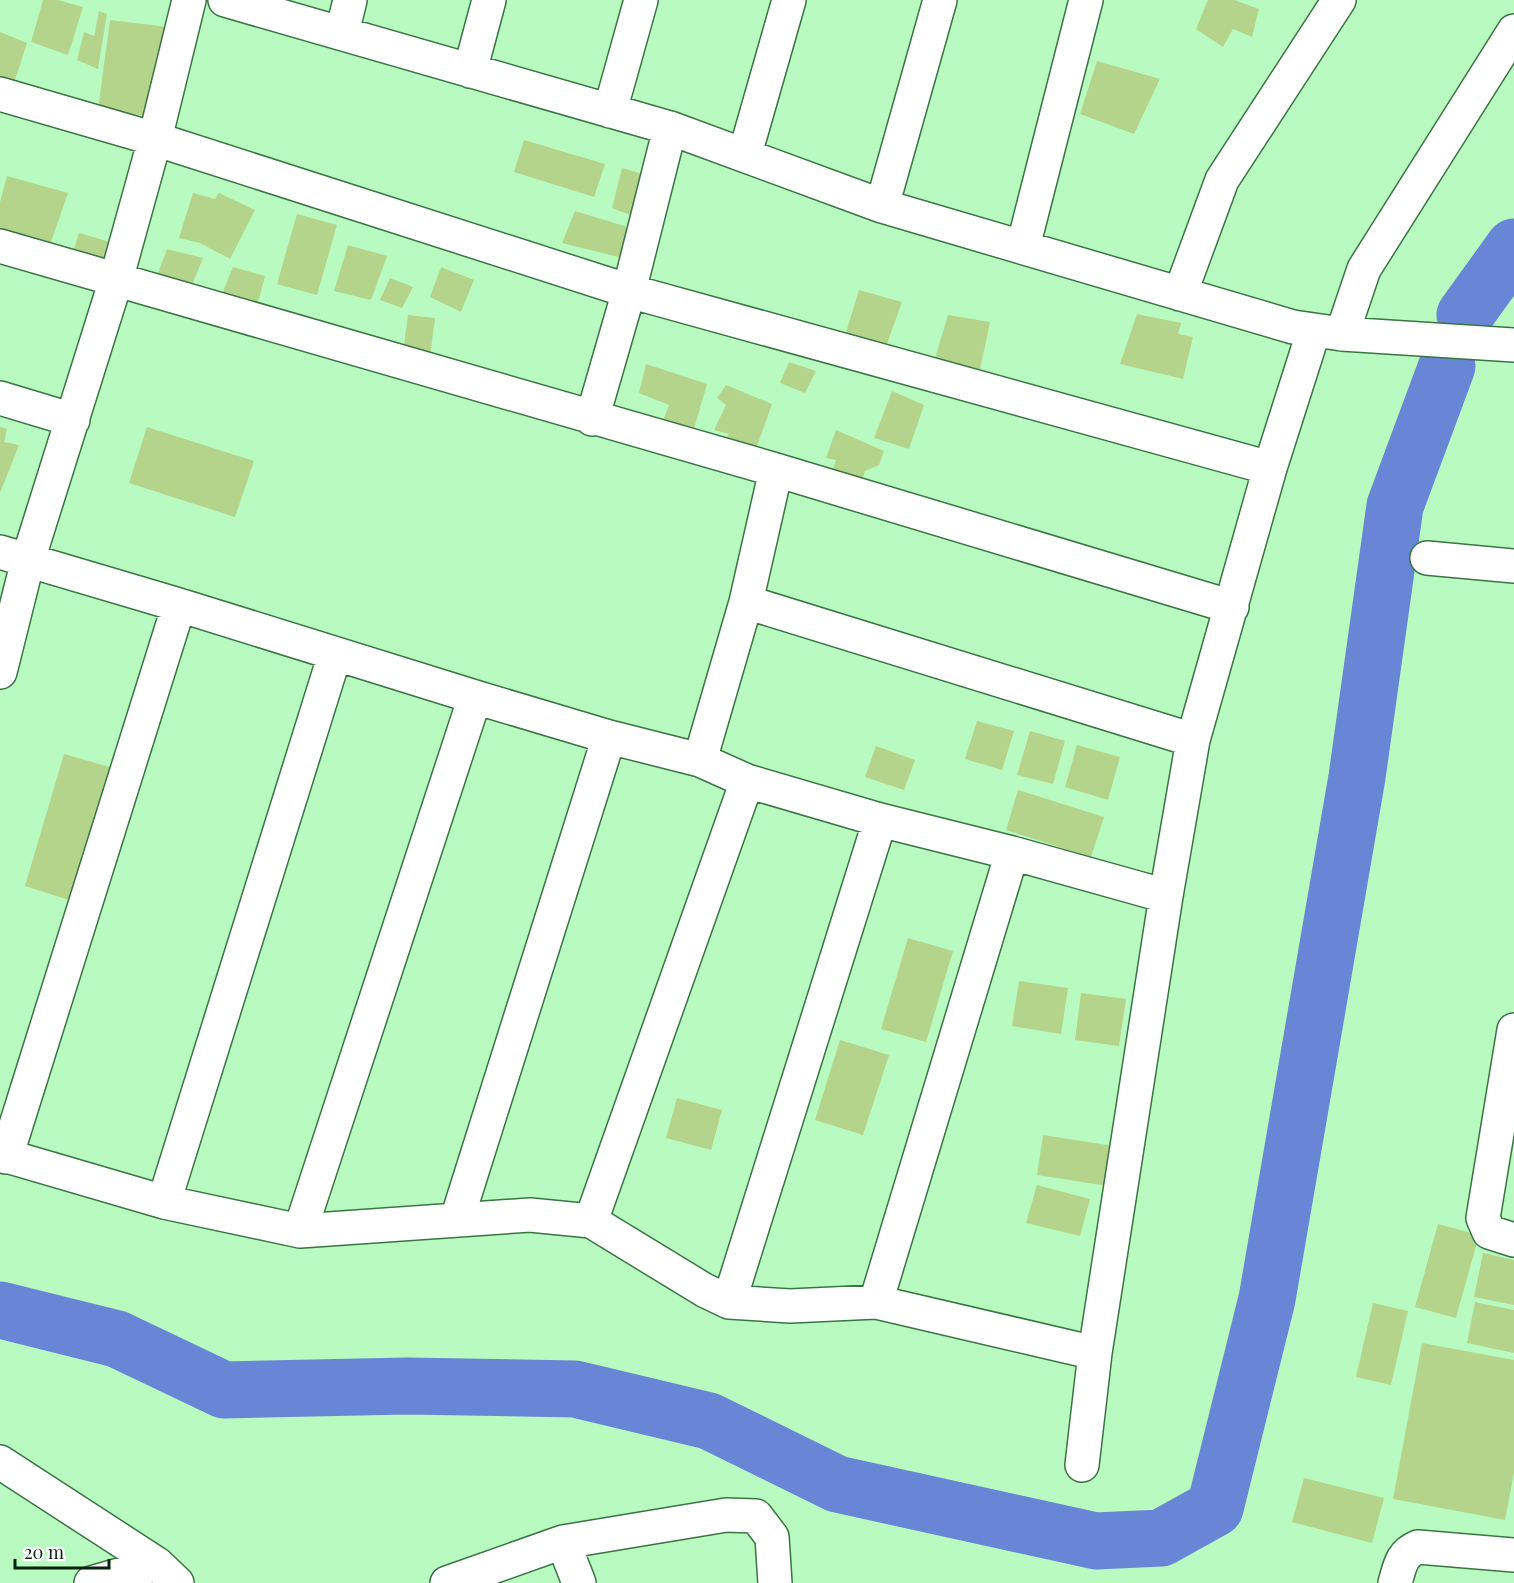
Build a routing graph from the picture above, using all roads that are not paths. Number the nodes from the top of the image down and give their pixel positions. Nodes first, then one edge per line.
1 (189, 0) edge
2 (225, 0) edge
3 (350, 0) edge
4 (489, 0) edge
5 (641, 0) edge
6 (789, 0) edge
7 (940, 0) edge
8 (1086, 0) edge
9 (1339, 0) edge
10 (1514, 31) edge
11 (342, 33) junction
12 (470, 71) junction
13 (0, 94) edge
14 (610, 111) junction
15 (670, 128) junction
16 (155, 140) junction
17 (745, 154) junction
18 (882, 206) junction
19 (0, 246) edge
20 (1023, 247) junction
21 (116, 280) junction
22 (629, 291) junction
23 (1180, 294) junction
24 (1328, 332) junction
25 (1514, 345) edge
26 (0, 398) edge
27 (592, 419) junction
28 (73, 420) junction
29 (1270, 468) junction
30 (776, 470) junction
31 (14, 556) edge
32 (1427, 558) dead end
33 (1514, 566) edge
34 (746, 602) junction
35 (179, 605) junction
36 (1232, 607) junction
37 (335, 654) junction
38 (0, 672) edge
39 (475, 698) junction
40 (609, 737) junction
41 (1193, 740) junction
42 (700, 760) junction
43 (747, 781) junction
44 (880, 820) junction
45 (1012, 853) junction
46 (1166, 896) junction
47 (1514, 1030) edge
48 (3, 1155) edge
49 (164, 1202) junction
50 (457, 1220) junction
51 (591, 1221) junction
52 (300, 1231) junction
53 (1514, 1240) edge
54 (729, 1302) junction
55 (876, 1302) junction
56 (1095, 1353) junction
57 (0, 1462) edge
58 (1082, 1465) dead end
59 (563, 1542) junction
60 (1514, 1555) edge
61 (167, 1573) edge
62 (91, 1583) edge
63 (447, 1583) edge
64 (579, 1583) edge
65 (775, 1583) edge
66 (1395, 1583) edge

1 - 16 street
2 - 11 street
3 - 11 street
4 - 12 street
5 - 14 street
6 - 17 street
7 - 18 street
8 - 20 street
9 - 23 street
10 - 24 street
11 - 12 street
12 - 14 street
13 - 16 street
14 - 15 street
15 - 17 street
15 - 22 street
16 - 21 street
16 - 22 street
17 - 18 street
18 - 20 street
19 - 21 street
20 - 23 street
21 - 27 street
21 - 28 street
22 - 27 street
22 - 29 street
23 - 24 street
24 - 25 street
24 - 29 street
26 - 28 street
27 - 30 street
28 - 31 street
29 - 36 street
30 - 34 street
30 - 36 street
31 - 35 street
31 - 38 street
32 - 33 street
34 - 41 street
34 - 42 street
35 - 37 street
35 - 48 street
36 - 41 street
37 - 39 street
37 - 49 street
39 - 40 street
39 - 52 street
40 - 42 street
40 - 50 street
41 - 46 street
42 - 43 street
43 - 44 street
43 - 51 street
44 - 45 street
44 - 54 street
45 - 46 street
45 - 55 street
46 - 56 street
47 - 53 street
48 - 49 street
49 - 52 street
50 - 51 street
50 - 52 street
51 - 54 street
54 - 55 street
55 - 56 street
56 - 58 street
57 - 61 street
59 - 63 street
59 - 64 street
59 - 65 street
60 - 66 street
61 - 62 street

